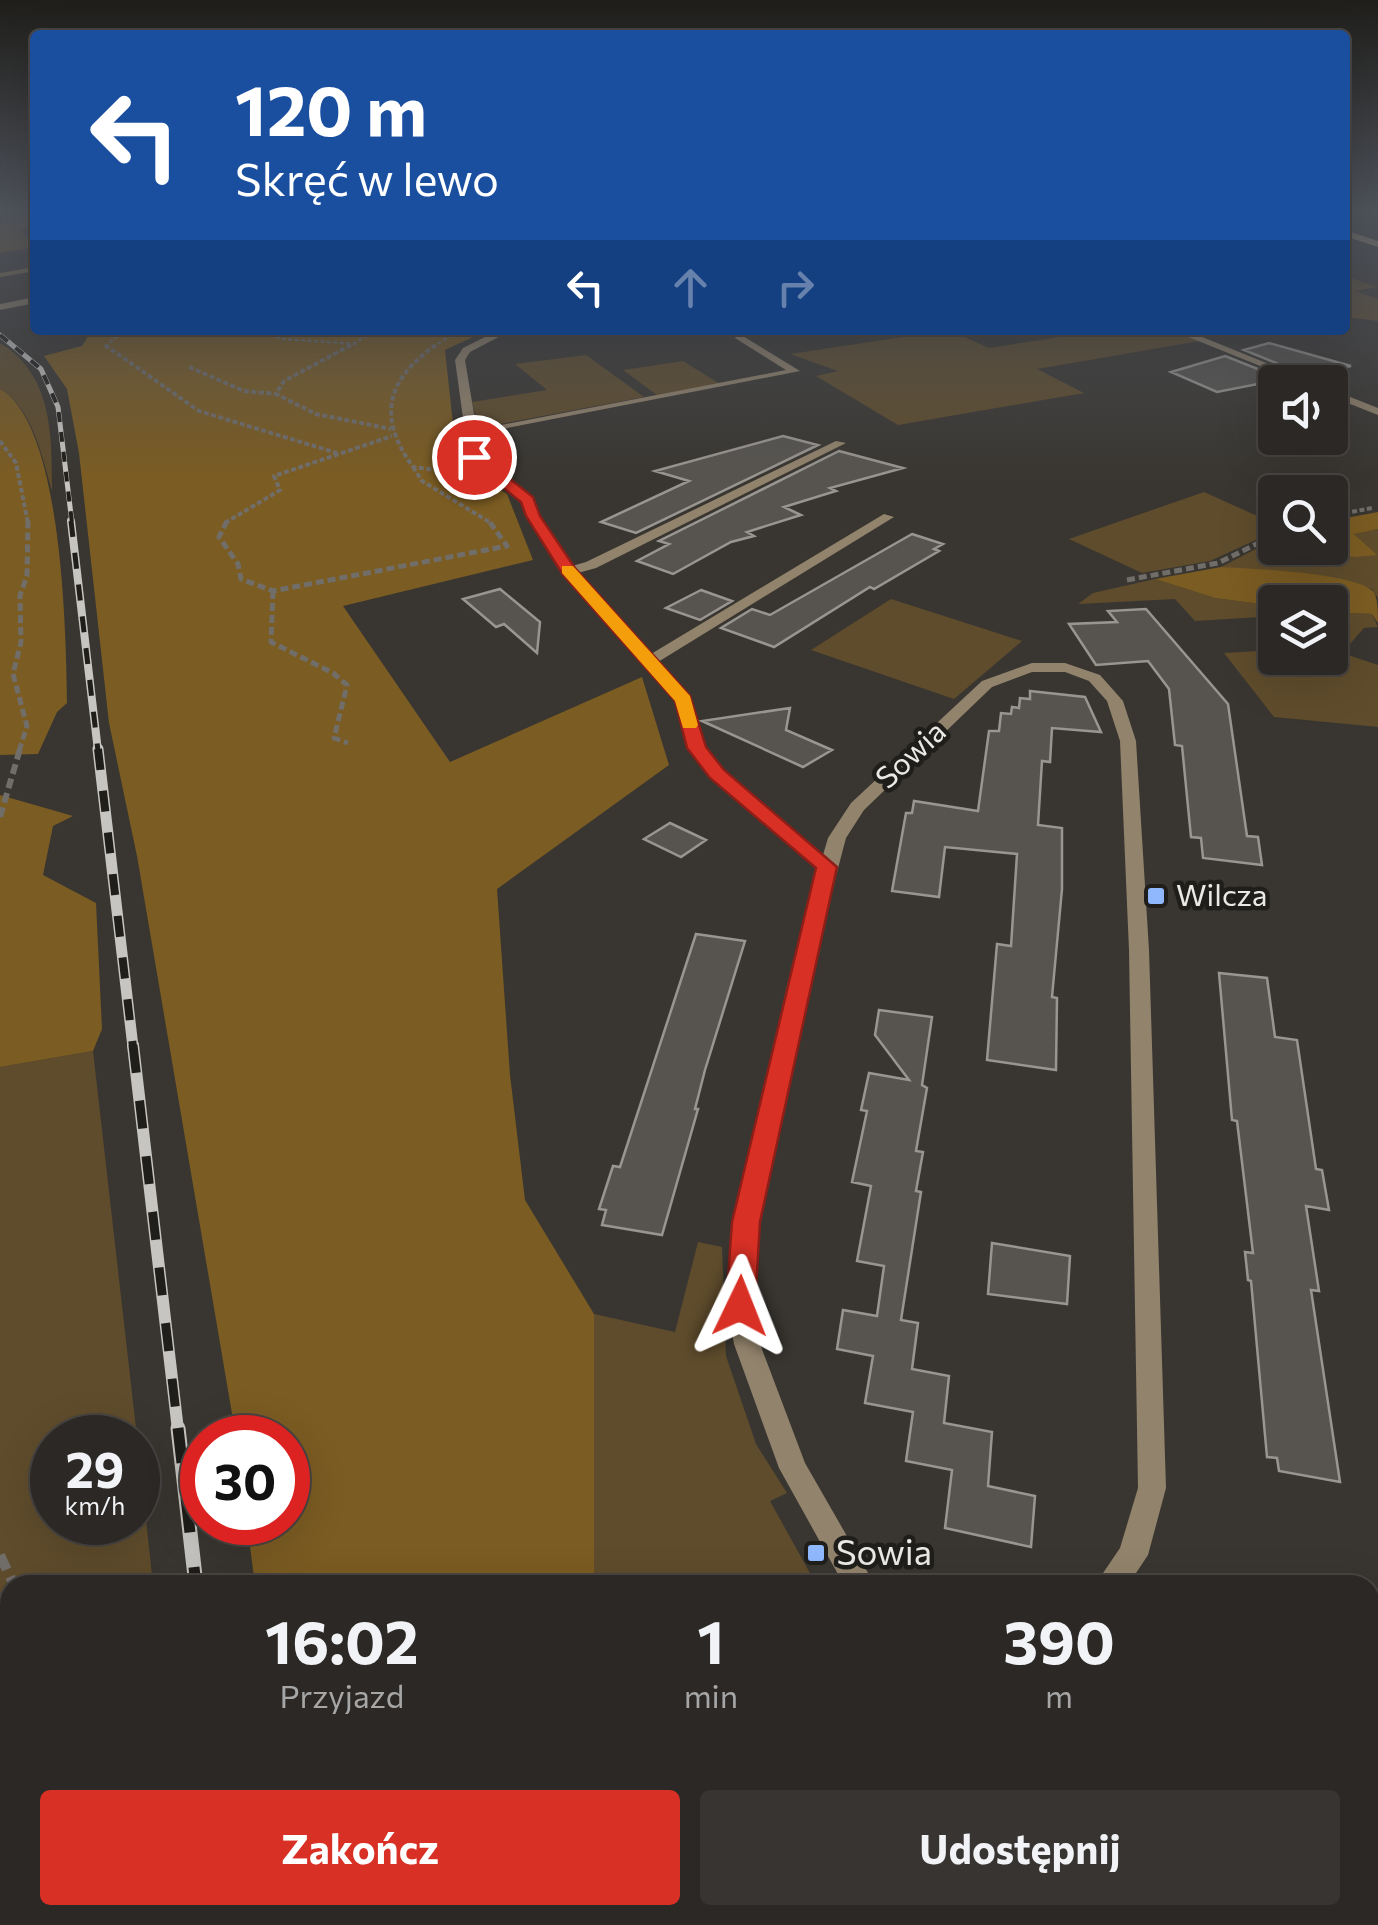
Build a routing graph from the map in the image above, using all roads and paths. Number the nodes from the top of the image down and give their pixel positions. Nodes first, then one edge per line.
1 (30, 301) edge
2 (0, 307) edge
3 (112, 335) edge
4 (275, 335) edge
5 (371, 335) edge
6 (454, 335) edge
7 (497, 335) edge
8 (1189, 335) edge
9 (738, 336) dead end
10 (358, 344) junction
11 (1265, 365) edge
12 (190, 367) dead end
13 (276, 394) junction
14 (1348, 400) edge
15 (1378, 412) edge
16 (392, 432) junction
17 (471, 432) junction
18 (0, 441) edge
19 (840, 443) dead end
20 (338, 453) junction
21 (413, 467) junction
22 (501, 478) junction
23 (1372, 508) dead end
24 (1348, 513) edge
25 (888, 518) dead end
26 (1258, 543) edge
27 (569, 571) junction
28 (1127, 580) dead end
29 (273, 591) junction
30 (650, 660) junction
31 (348, 744) dead end
32 (0, 817) edge
33 (827, 867) junction
34 (854, 1575) edge
35 (1118, 1575) edge

1 - 2 street
3 - 20 path
4 - 10 path
5 - 10 path
6 - 16 path
7 - 17 street
8 - 11 street
9 - 17 street
10 - 13 path
12 - 13 path
13 - 16 path
14 - 15 street
16 - 20 path
16 - 21 path
17 - 22 street
18 - 32 path
19 - 27 street
20 - 29 path
21 - 22 path
21 - 29 path
22 - 27 street
23 - 24 path
25 - 30 street
26 - 28 path
27 - 30 street
29 - 31 path
30 - 33 street
33 - 34 street, Sowia
33 - 35 street, Sowia

